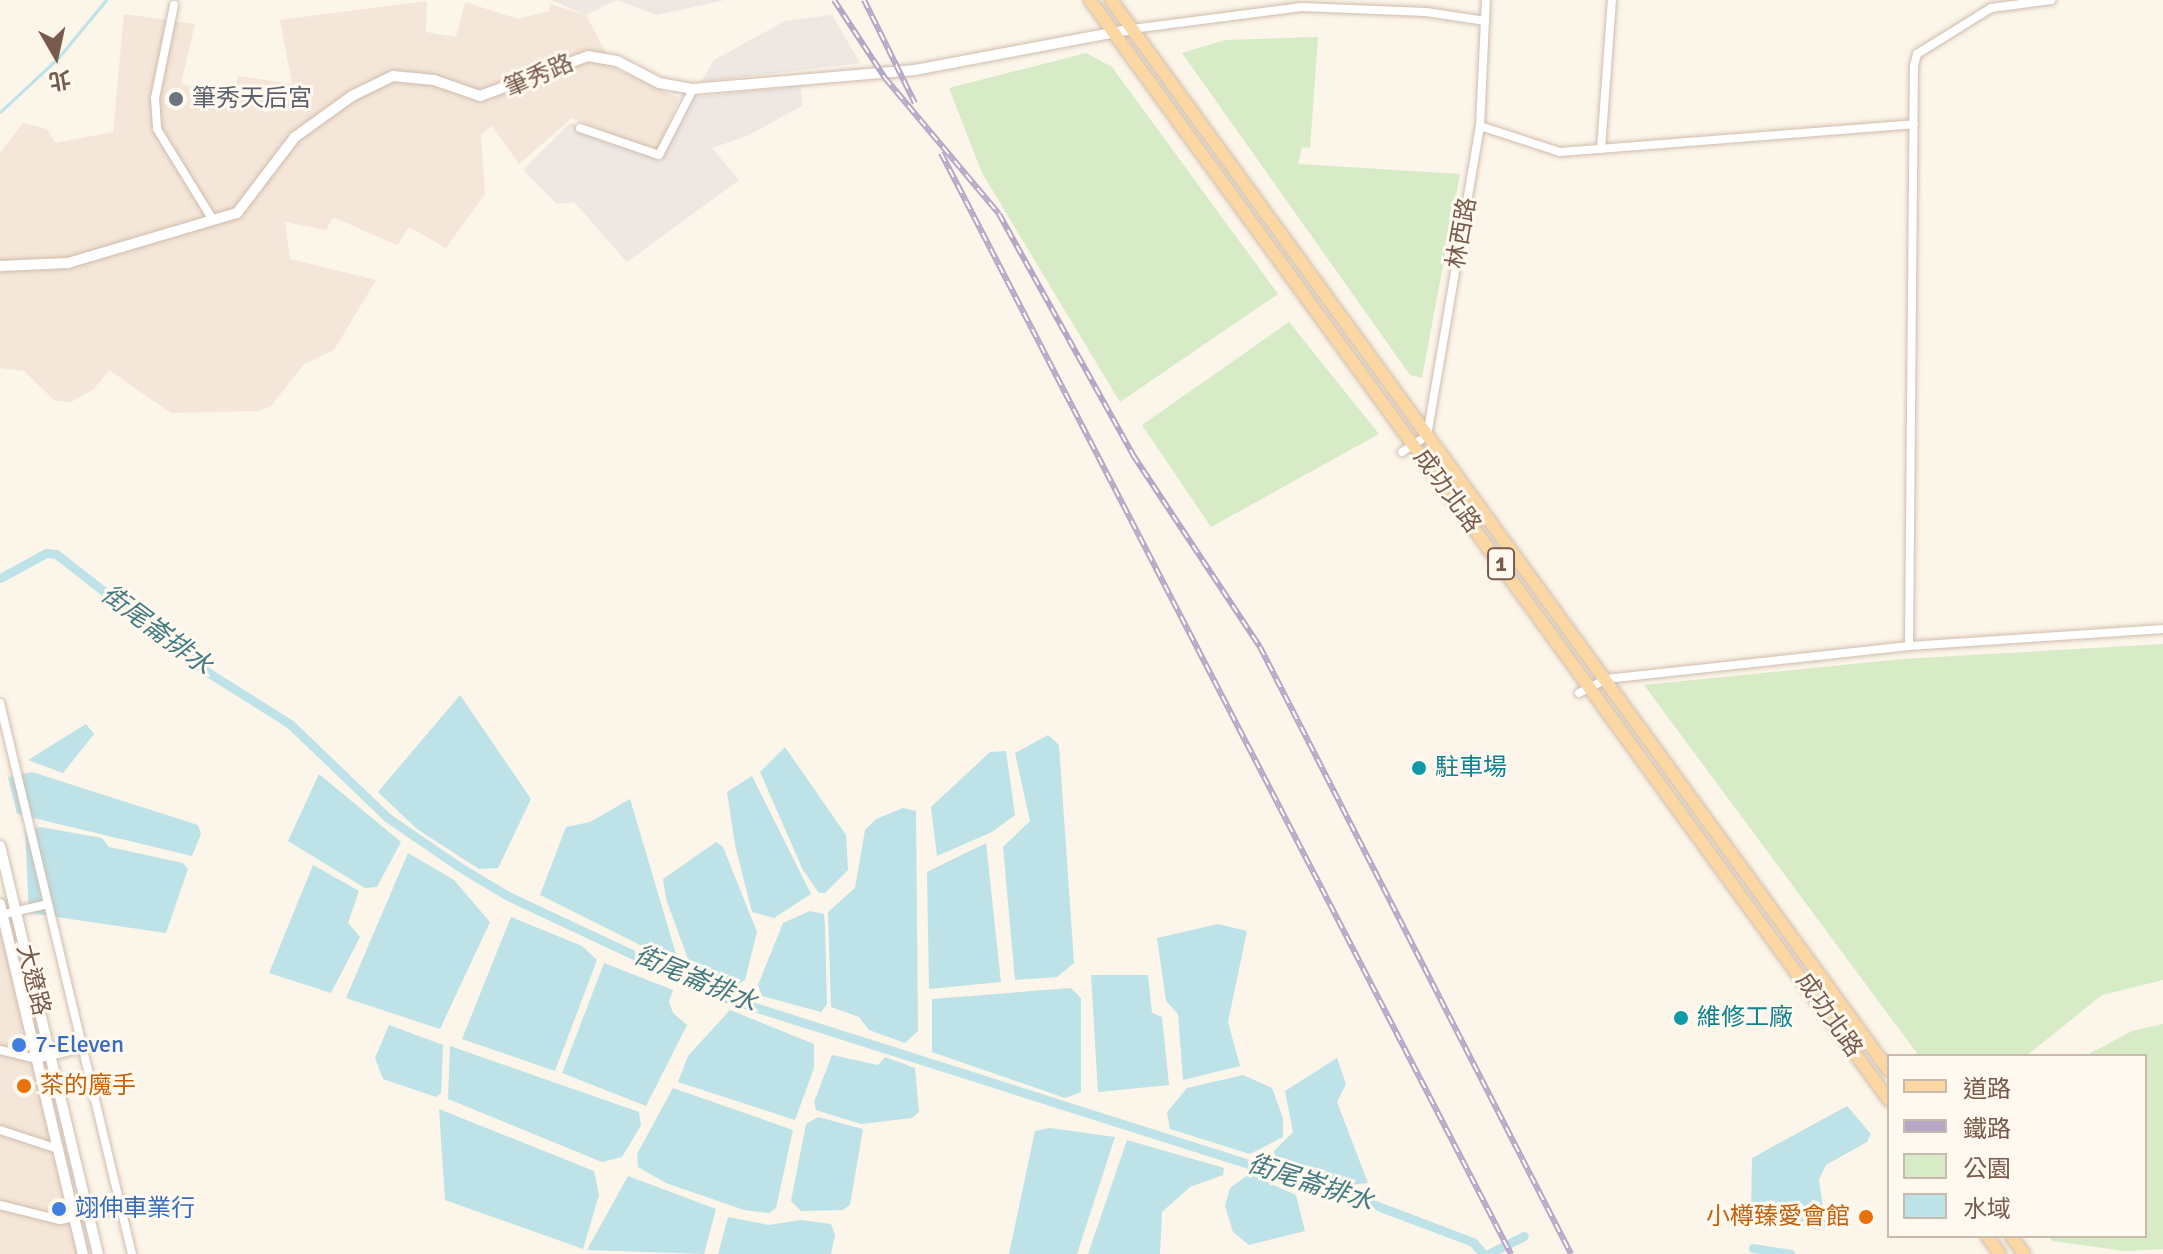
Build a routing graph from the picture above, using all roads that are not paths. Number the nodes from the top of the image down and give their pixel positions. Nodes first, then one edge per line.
1 (1090, 0) edge
2 (1111, 0) edge
3 (1425, 0) edge
4 (1486, 0) edge
5 (1612, 0) edge
6 (2051, 0) edge
7 (174, 5) dead end
8 (1426, 12) junction
9 (1485, 21) junction
10 (1112, 29) junction
11 (1132, 29) junction
12 (693, 89) junction
13 (1914, 124) junction
14 (1480, 126) junction
15 (580, 128) dead end
16 (1601, 149) junction
17 (213, 220) junction
18 (0, 266) edge
19 (1427, 436) junction
20 (1408, 449) junction
21 (2163, 629) edge
22 (1909, 646) junction
23 (1606, 679) junction
24 (1585, 690) junction
25 (0, 703) edge
26 (0, 846) edge
27 (48, 904) junction
28 (1, 911) edge
29 (17, 911) junction
30 (83, 1048) junction
31 (0, 1050) edge
32 (52, 1055) junction
33 (36, 1059) junction
34 (1887, 1068) edge
35 (1887, 1097) edge
36 (0, 1130) edge
37 (58, 1149) junction
38 (0, 1205) edge
39 (121, 1207) junction
40 (89, 1216) junction
41 (75, 1219) junction
42 (83, 1254) edge
43 (98, 1254) edge
44 (132, 1254) edge

1 - 10 main road, 成功北路 / 1
2 - 11 main road, 成功北路 / 1
3 - 8 street
4 - 9 street, 林西路
5 - 16 street
6 - 13 street
7 - 17 street
8 - 9 street
8 - 11 street
9 - 14 street, 林西路
10 - 11 street, 筆秀路
10 - 12 street, 筆秀路
10 - 20 main road, 成功北路 / 1
11 - 19 main road, 成功北路 / 1
12 - 15 street
12 - 17 street, 筆秀路
13 - 16 street
13 - 22 street
14 - 16 street
14 - 19 street, 林西路
17 - 18 street, 筆秀路
19 - 20 street
19 - 23 main road, 成功北路 / 1
20 - 24 main road, 成功北路 / 1
21 - 22 street
22 - 23 street
23 - 24 street
23 - 34 main road, 成功北路 / 1
24 - 35 main road, 成功北路 / 1
25 - 27 street
26 - 29 street, 大遼路
27 - 29 street
27 - 30 street
28 - 29 street
28 - 33 street, 大遼路
29 - 32 street, 大遼路
30 - 32 street
30 - 39 street
31 - 33 street
32 - 33 street
32 - 40 street, 大遼路
33 - 37 street, 大遼路
36 - 37 street
37 - 41 street, 大遼路
38 - 41 street
39 - 40 street
39 - 44 street
40 - 41 street
40 - 43 street, 大遼路
41 - 42 street, 大遼路

